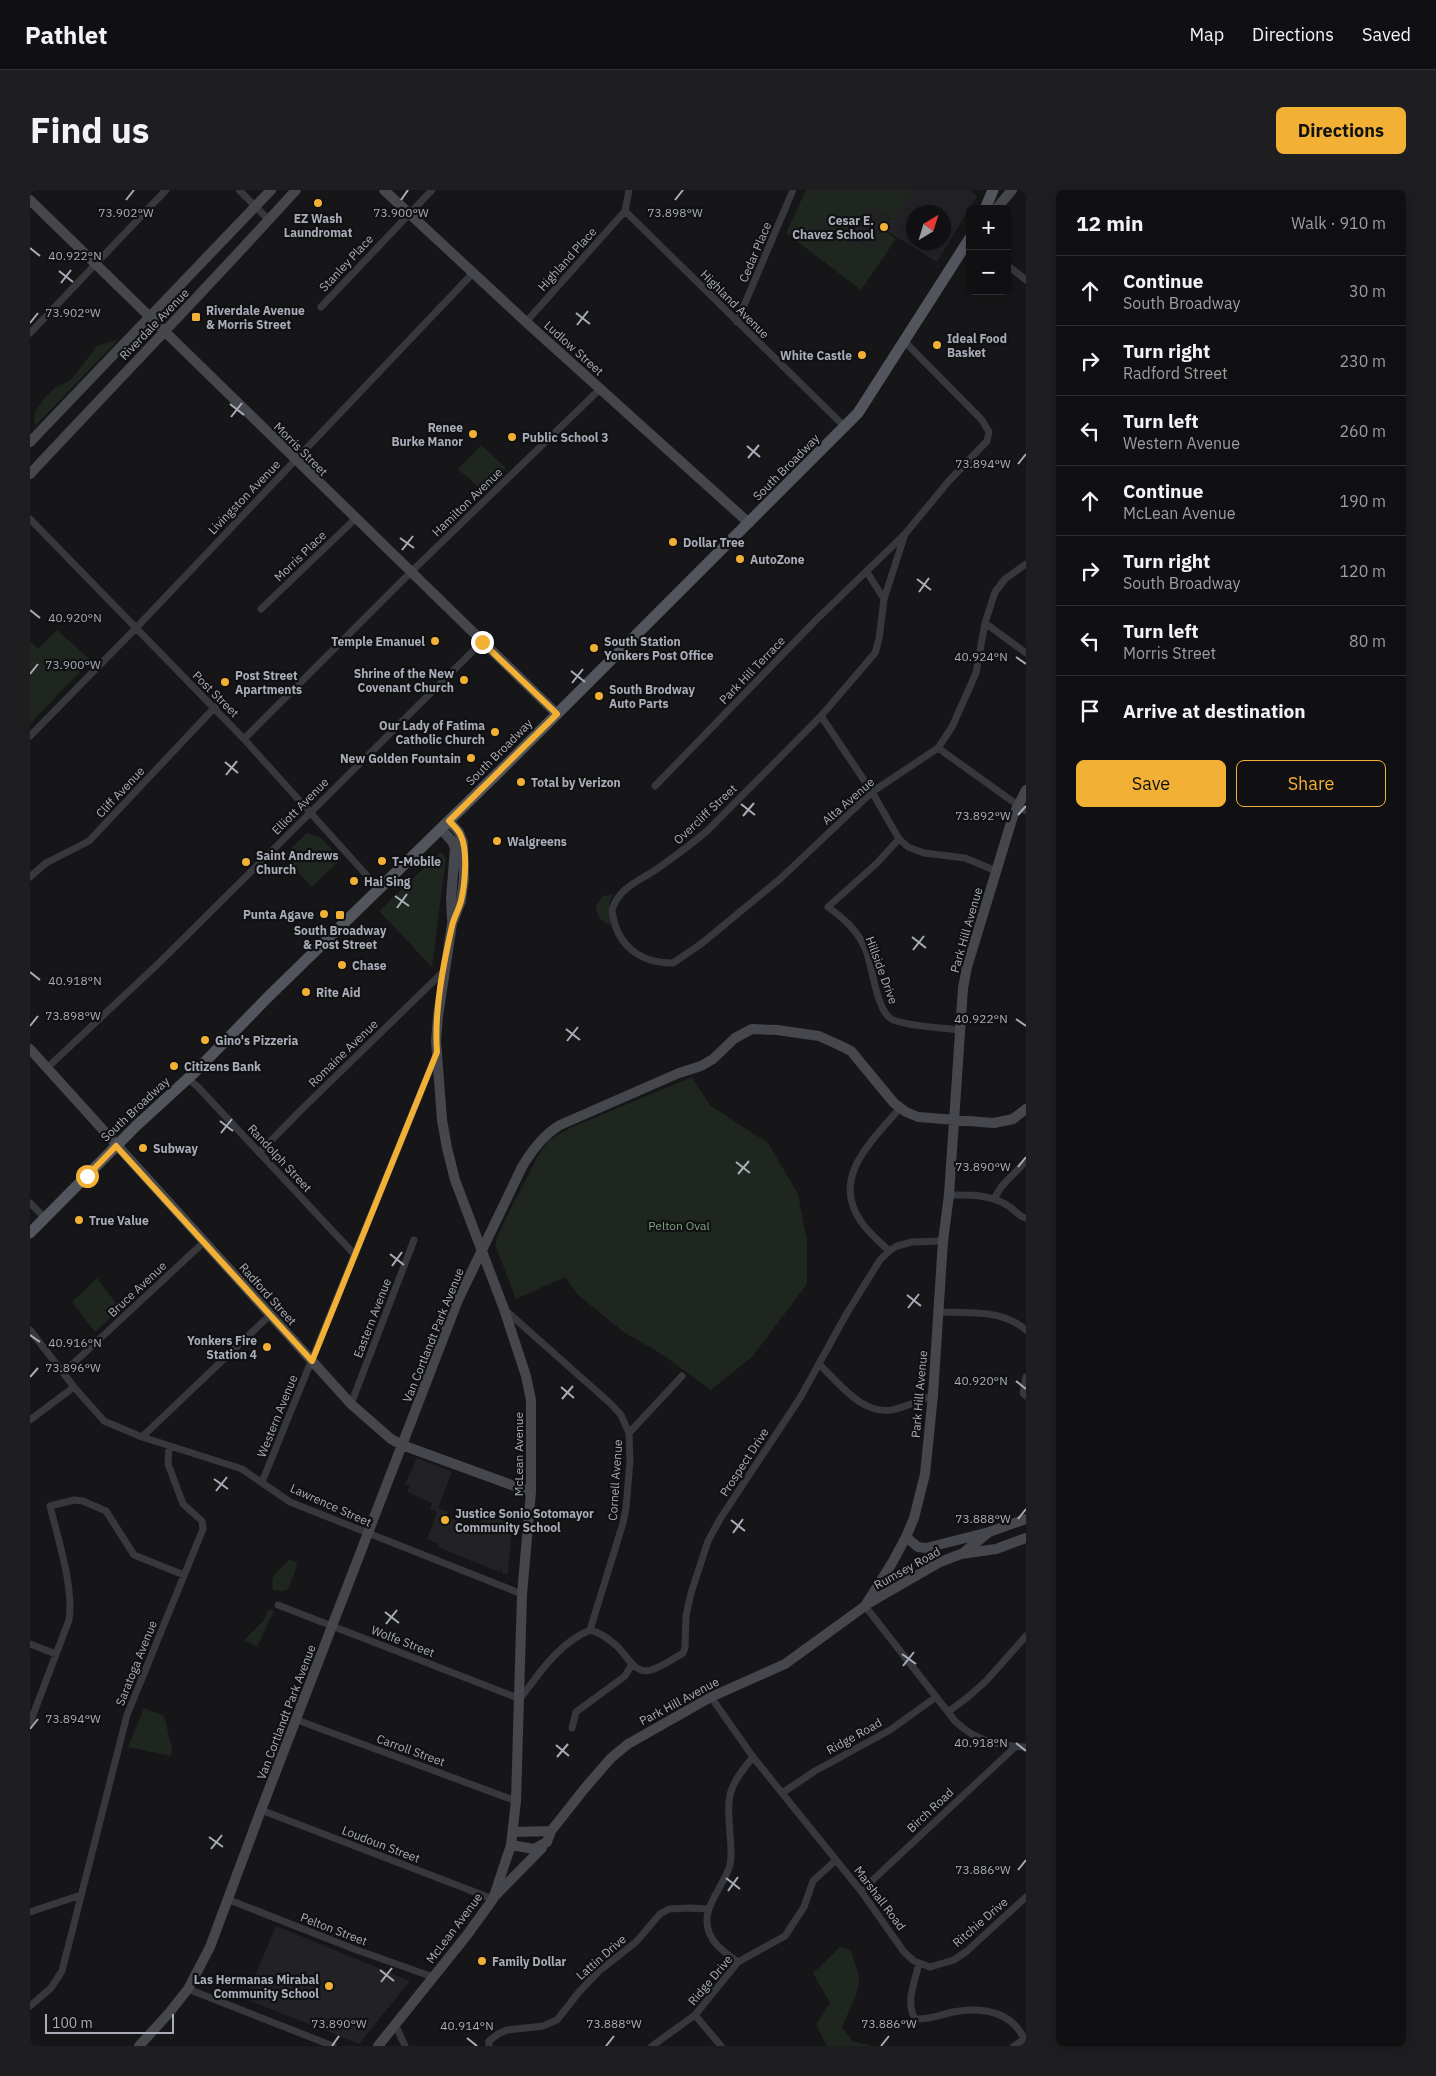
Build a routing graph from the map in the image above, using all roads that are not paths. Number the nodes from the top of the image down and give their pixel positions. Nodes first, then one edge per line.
1 (166, 190) edge
2 (239, 190) edge
3 (271, 190) edge
4 (296, 190) edge
5 (384, 190) edge
6 (432, 190) edge
7 (628, 190) edge
8 (793, 190) edge
9 (994, 190) edge
10 (1012, 190) edge
11 (30, 200) edge
12 (987, 205) edge
13 (999, 205) edge
14 (256, 207) junction
15 (625, 211) junction
16 (409, 213) junction
17 (269, 220) junction
18 (966, 244) edge
19 (96, 264) junction
20 (1011, 268) edge
21 (473, 272) junction
22 (1026, 280) edge
23 (321, 307) dead end
24 (150, 317) junction
25 (526, 322) junction
26 (737, 322) junction
27 (164, 330) junction
28 (30, 333) edge
29 (904, 341) junction
30 (601, 388) junction
31 (845, 427) junction
32 (30, 442) edge
33 (295, 460) junction
34 (30, 474) edge
35 (30, 519) edge
36 (355, 519) junction
37 (749, 523) junction
38 (905, 534) junction
39 (1026, 564) edge
40 (411, 572) junction
41 (867, 572) junction
42 (884, 599) junction
43 (261, 609) dead end
44 (985, 623) junction
45 (136, 628) junction
46 (482, 642) junction
47 (1026, 653) edge
48 (214, 708) junction
49 (557, 714) junction
50 (821, 716) junction
51 (30, 735) edge
52 (244, 739) junction
53 (938, 748) junction
54 (655, 786) dead end
55 (1026, 790) edge
56 (872, 792) junction
57 (1017, 804) junction
58 (1026, 811) edge
59 (309, 813) junction
60 (445, 825) junction
61 (898, 839) junction
62 (996, 871) junction
63 (30, 877) edge
64 (379, 889) junction
65 (615, 926) joint
66 (444, 971) junction
67 (961, 1030) junction
68 (30, 1049) edge
69 (437, 1052) junction
70 (47, 1068) junction
71 (188, 1079) junction
72 (900, 1108) junction
73 (1026, 1109) edge
74 (954, 1120) junction
75 (116, 1146) junction
76 (259, 1153) junction
77 (1026, 1161) edge
78 (949, 1195) junction
79 (994, 1199) junction
80 (30, 1203) edge
81 (45, 1218) junction
82 (1026, 1218) edge
83 (30, 1233) edge
84 (414, 1240) dead end
85 (943, 1241) junction
86 (204, 1242) junction
87 (481, 1250) junction
88 (889, 1251) junction
89 (355, 1255) junction
90 (504, 1309) junction
91 (938, 1312) junction
92 (270, 1315) junction
93 (30, 1330) edge
94 (1026, 1330) edge
95 (312, 1361) junction
96 (819, 1364) junction
97 (63, 1373) junction
98 (682, 1376) dead end
99 (1026, 1376) edge
100 (74, 1387) junction
101 (933, 1395) junction
102 (1026, 1396) edge
103 (351, 1404) junction
104 (30, 1420) edge
105 (629, 1433) junction
106 (142, 1437) junction
107 (402, 1445) junction
108 (169, 1446) junction
109 (262, 1482) junction
110 (532, 1492) junction
111 (1026, 1518) edge
112 (989, 1532) junction
113 (369, 1534) junction
114 (906, 1537) junction
115 (1026, 1538) edge
116 (962, 1554) junction
117 (184, 1575) junction
118 (522, 1594) junction
119 (278, 1605) dead end
120 (865, 1606) junction
121 (332, 1626) junction
122 (590, 1630) junction
123 (1026, 1636) edge
124 (30, 1644) edge
125 (56, 1654) junction
126 (632, 1664) junction
127 (711, 1697) junction
128 (936, 1697) junction
129 (520, 1699) junction
130 (948, 1712) junction
131 (297, 1720) junction
132 (30, 1723) edge
133 (572, 1728) dead end
134 (1015, 1747) junction
135 (1026, 1748) edge
136 (753, 1757) junction
137 (782, 1793) junction
138 (516, 1801) junction
139 (261, 1810) junction
140 (551, 1831) junction
141 (514, 1832) junction
142 (548, 1842) junction
143 (511, 1845) junction
144 (836, 1860) junction
145 (861, 1891) junction
146 (81, 1895) junction
147 (1026, 1897) edge
148 (227, 1899) junction
149 (493, 1899) junction
150 (709, 1909) junction
151 (30, 1912) edge
152 (738, 1962) junction
153 (920, 1963) junction
154 (433, 1977) junction
155 (188, 1989) junction
156 (30, 2006) edge
157 (695, 2015) junction
158 (395, 2024) junction
159 (1026, 2040) edge
160 (387, 2042) edge
161 (139, 2046) edge
162 (333, 2046) edge
163 (378, 2046) edge
164 (405, 2046) edge
165 (489, 2046) edge
166 (652, 2046) edge
167 (721, 2046) edge
168 (1014, 2046) edge

1 - 19 street
2 - 14 street
3 - 14 street, Riverdale Avenue
4 - 17 street, Riverdale Avenue
5 - 16 street, Ludlow Street
6 - 16 street, Stanley Place
7 - 15 street
8 - 26 street, Cedar Place
9 - 12 main road
10 - 13 street
11 - 19 street, Morris Street
14 - 17 street
14 - 24 street, Riverdale Avenue
15 - 25 street, Highland Place
15 - 26 street, Highland Avenue
16 - 21 street, Ludlow Street
16 - 23 street, Stanley Place
17 - 27 street, Riverdale Avenue
18 - 29 main road, South Broadway
19 - 24 street, Morris Street
19 - 28 street
20 - 22 street
21 - 25 street, Ludlow Street
21 - 33 street, Livingston Avenue
24 - 27 street, Morris Street
24 - 32 street, Riverdale Avenue
25 - 30 street, Ludlow Street
26 - 31 street, Highland Avenue
27 - 33 street, Morris Street
27 - 34 street, Riverdale Avenue
29 - 31 main road, South Broadway
29 - 38 street, Park Hill Terrace
30 - 37 street, Ludlow Street
30 - 40 street, Hamilton Avenue
31 - 37 main road, South Broadway
33 - 36 street, Morris Street
33 - 45 street, Livingston Avenue
35 - 45 street, Post Street
36 - 40 street, Morris Street
36 - 43 street, Morris Place
37 - 49 main road, South Broadway
38 - 41 street, Park Hill Terrace
38 - 42 street, Overcliff Street
39 - 44 street, Alta Avenue
40 - 46 street, Morris Street
40 - 52 street, Hamilton Avenue
41 - 42 street
41 - 54 street, Park Hill Terrace
42 - 50 street, Overcliff Street
44 - 47 street
44 - 53 street, Alta Avenue
45 - 48 street, Post Street
45 - 51 street, Livingston Avenue
46 - 49 street, Morris Street
46 - 59 street, Elliott Avenue
48 - 52 street, Post Street
48 - 63 street, Cliff Avenue
49 - 60 main road, South Broadway
50 - 56 street
50 - 65 street, Overcliff Street
52 - 59 street, Post Street
53 - 56 street, Alta Avenue
53 - 57 street
55 - 57 street, Park Hill Avenue
56 - 61 street
56 - 65 street, Alta Avenue
57 - 58 street
57 - 62 street, Park Hill Avenue
59 - 64 street, Post Street
59 - 70 street, Elliott Avenue
60 - 64 main road, South Broadway
60 - 66 street, McLean Avenue
61 - 62 street
61 - 67 street, Hillside Drive
62 - 67 street, Park Hill Avenue
64 - 71 main road, South Broadway
66 - 69 street, McLean Avenue
66 - 76 street, Romaine Avenue
67 - 74 street, Park Hill Avenue
68 - 70 street, Radford Street
69 - 87 street, McLean Avenue
69 - 89 street, Western Avenue
70 - 75 street, Radford Street
71 - 75 main road, South Broadway
71 - 76 street, Randolph Street
72 - 74 street, Van Cortlandt Park Avenue
72 - 87 street, Van Cortlandt Park Avenue
72 - 88 street
73 - 74 street, Van Cortlandt Park Avenue
74 - 78 street, Park Hill Avenue
75 - 81 main road, South Broadway
75 - 86 street, Radford Street
76 - 89 street, Randolph Street
77 - 79 street
78 - 79 street
78 - 85 street, Park Hill Avenue
79 - 82 street
80 - 81 street
81 - 83 main road, South Broadway
84 - 103 street, Eastern Avenue
85 - 88 street
85 - 91 street, Park Hill Avenue
86 - 92 street, Radford Street
86 - 97 street, Bruce Avenue
87 - 90 street, McLean Avenue
87 - 107 street, Van Cortlandt Park Avenue
88 - 96 street, Prospect Drive
89 - 95 street, Western Avenue
90 - 105 street, Cornell Avenue
90 - 110 street, McLean Avenue
91 - 94 street
91 - 101 street, Park Hill Avenue
92 - 95 street, Radford Street
92 - 106 street
93 - 97 street, Lawrence Street
95 - 103 street, Radford Street
95 - 109 street, Western Avenue
96 - 101 street
96 - 126 street, Prospect Drive
97 - 100 street, Lawrence Street
98 - 105 street
99 - 102 street
100 - 104 street
100 - 106 street, Lawrence Street
101 - 114 street, Park Hill Avenue
103 - 107 street, Radford Street
105 - 122 street, Cornell Avenue
106 - 108 street, Lawrence Street
107 - 110 street, Radford Street
107 - 113 street, Van Cortlandt Park Avenue
108 - 109 street, Lawrence Street
108 - 117 street, Saratoga Avenue
109 - 113 street, Lawrence Street
110 - 118 street, McLean Avenue
111 - 112 street, Rumsey Road
112 - 114 street
112 - 116 street, Rumsey Road
113 - 118 street, Lawrence Street
113 - 121 street, Van Cortlandt Park Avenue
114 - 120 street, Park Hill Avenue
115 - 116 street, Rumsey Road
116 - 120 street, Rumsey Road
117 - 125 street
117 - 146 street, Saratoga Avenue
118 - 129 street, McLean Avenue
119 - 121 street, Wolfe Street
120 - 127 street, Park Hill Avenue
120 - 128 street
121 - 129 street, Wolfe Street
121 - 131 street, Van Cortlandt Park Avenue
122 - 126 street
122 - 129 street
123 - 130 street
124 - 125 street
125 - 132 street
126 - 133 street
127 - 136 street, Marshall Road
127 - 140 street, Park Hill Avenue
128 - 130 street
128 - 137 street, Ridge Road
129 - 138 street, McLean Avenue
130 - 134 street
131 - 138 street, Carroll Street
131 - 139 street, Van Cortlandt Park Avenue
134 - 135 street
134 - 145 street, Birch Road
136 - 137 street, Marshall Road
136 - 150 street
137 - 144 street, Marshall Road
138 - 141 street, McLean Avenue
139 - 148 street, Van Cortlandt Park Avenue
139 - 149 street, Loudoun Street
140 - 141 street
140 - 142 street, Park Hill Avenue
141 - 143 street, McLean Avenue
142 - 143 street
142 - 149 street
143 - 149 street, McLean Avenue
144 - 145 street, Marshall Road
144 - 152 street, Ridge Drive
145 - 153 street, Marshall Road
146 - 151 street
146 - 156 street, Saratoga Avenue
147 - 153 street, Ritchie Drive
148 - 154 street, Pelton Street
148 - 155 street, Van Cortlandt Park Avenue
149 - 154 street, McLean Avenue
150 - 152 street
150 - 165 street, Lattin Drive
152 - 157 street, Ridge Drive
153 - 159 street
154 - 158 street, McLean Avenue
155 - 161 street, Van Cortlandt Park Avenue
155 - 162 street
157 - 166 street, Ridge Drive
157 - 167 street
158 - 160 street, McLean Avenue
158 - 164 street
159 - 168 street
160 - 163 street, McLean Avenue

